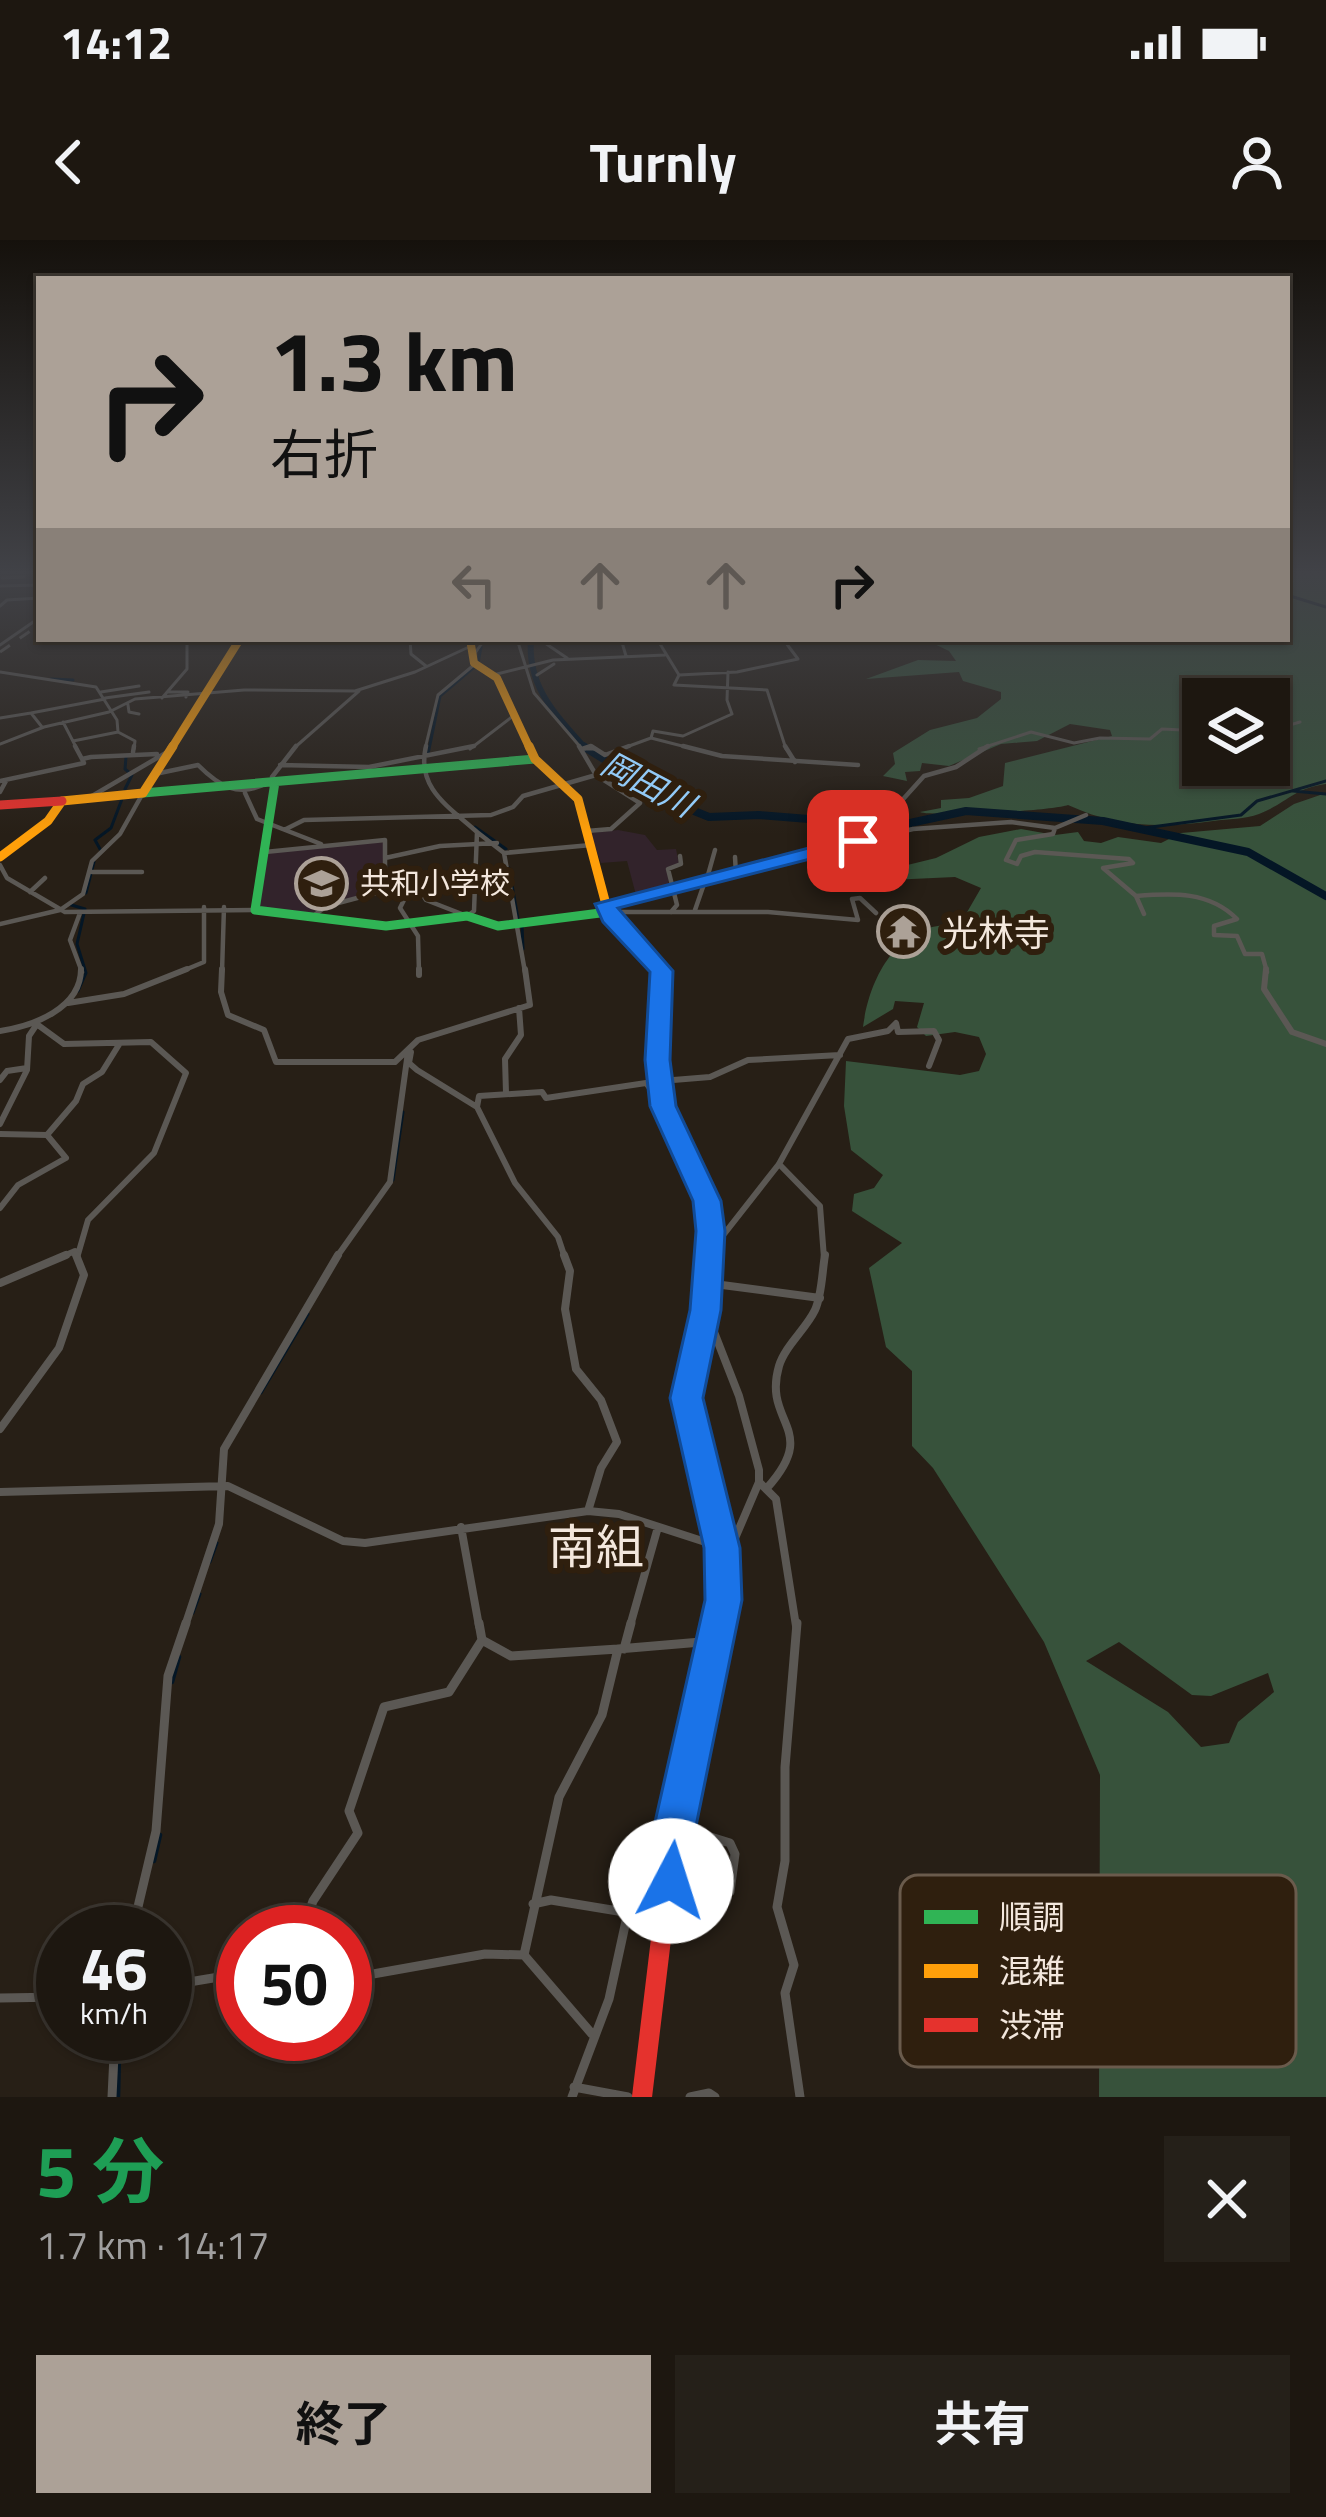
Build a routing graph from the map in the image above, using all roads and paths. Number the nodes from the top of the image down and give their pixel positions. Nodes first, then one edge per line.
1 (187, 661) edge
2 (227, 661) edge
3 (419, 661) edge
4 (436, 661) edge
5 (475, 661) edge
6 (528, 661) edge
7 (560, 661) junction
8 (564, 661) edge
9 (669, 661) edge
10 (790, 661) edge
11 (475, 664) junction
12 (530, 665) junction
13 (426, 666) junction
14 (0, 672) edge
15 (728, 673) junction
16 (493, 675) junction
17 (537, 675) dead end
18 (679, 675) junction
19 (139, 686) dead end
20 (362, 689) junction
21 (728, 689) junction
22 (100, 692) junction
23 (148, 692) dead end
24 (167, 692) junction
25 (204, 696) junction
26 (162, 698) junction
27 (185, 698) junction
28 (105, 699) junction
29 (128, 703) junction
30 (110, 712) junction
31 (31, 713) junction
32 (139, 714) dead end
33 (513, 716) junction
34 (0, 718) edge
35 (63, 722) junction
36 (1300, 722) dead end
37 (1290, 725) edge
38 (44, 727) junction
39 (1182, 729) edge
40 (118, 732) junction
41 (651, 738) junction
42 (73, 741) junction
43 (0, 744) edge
44 (585, 748) junction
45 (133, 752) junction
46 (163, 753) junction
47 (82, 758) junction
48 (425, 759) junction
49 (535, 759) junction
50 (795, 762) junction
51 (280, 765) junction
52 (858, 766) dead end
53 (155, 774) junction
54 (596, 776) junction
55 (3, 781) edge
56 (271, 783) junction
57 (560, 783) junction
58 (226, 787) junction
59 (0, 792) edge
60 (143, 793) junction
61 (244, 793) junction
62 (89, 798) junction
63 (62, 801) junction
64 (0, 805) edge
65 (1086, 814) dead end
66 (458, 816) junction
67 (270, 821) junction
68 (1055, 828) junction
69 (286, 829) junction
70 (477, 832) junction
71 (902, 833) junction
72 (589, 838) junction
73 (497, 843) junction
74 (477, 844) junction
75 (324, 845) junction
76 (715, 850) dead end
77 (265, 852) junction
78 (504, 853) junction
79 (680, 856) dead end
80 (735, 857) dead end
81 (385, 858) junction
82 (0, 861) edge
83 (712, 865) junction
84 (385, 869) junction
85 (90, 872) junction
86 (142, 872) dead end
87 (736, 874) junction
88 (45, 878) dead end
89 (718, 879) junction
90 (705, 882) junction
91 (417, 886) junction
92 (399, 890) junction
93 (675, 890) junction
94 (30, 892) junction
95 (376, 893) junction
96 (1136, 896) junction
97 (224, 907) junction
98 (204, 908) junction
99 (607, 908) junction
100 (60, 910) junction
101 (255, 910) junction
102 (671, 912) junction
103 (692, 912) junction
104 (80, 913) junction
105 (876, 913) dead end
106 (1144, 914) dead end
107 (467, 916) junction
108 (312, 917) junction
109 (410, 923) junction
110 (0, 924) edge
111 (518, 925) junction
112 (419, 975) dead end
113 (68, 1003) junction
114 (519, 1010) junction
115 (37, 1026) junction
116 (0, 1031) edge
117 (120, 1043) junction
118 (1326, 1044) edge
119 (408, 1052) junction
120 (840, 1055) junction
121 (929, 1066) dead end
122 (27, 1069) junction
123 (0, 1080) edge
124 (659, 1081) junction
125 (506, 1093) junction
126 (663, 1106) junction
127 (477, 1107) junction
128 (0, 1124) edge
129 (0, 1134) edge
130 (47, 1135) junction
131 (779, 1164) junction
132 (0, 1205) edge
133 (75, 1251) junction
134 (710, 1252) junction
135 (0, 1283) edge
136 (707, 1283) junction
137 (820, 1298) junction
138 (706, 1310) junction
139 (0, 1429) edge
140 (763, 1485) junction
141 (224, 1486) junction
142 (0, 1492) edge
143 (588, 1511) junction
144 (461, 1527) junction
145 (658, 1527) junction
146 (722, 1548) junction
147 (482, 1640) junction
148 (717, 1641) junction
149 (621, 1649) junction
150 (674, 1828) junction
151 (730, 1892) dead end
152 (533, 1904) junction
153 (138, 1905) edge
154 (312, 1905) edge
155 (626, 1912) junction
156 (524, 1955) junction
157 (372, 1974) edge
158 (36, 1997) edge
159 (0, 1998) edge
160 (592, 2034) junction
161 (114, 2061) edge
162 (573, 2092) edge
163 (112, 2097) edge
164 (628, 2097) edge
165 (642, 2097) edge
166 (690, 2097) edge
167 (715, 2097) edge
168 (800, 2097) edge

1 - 24 street
2 - 25 street
3 - 13 street
4 - 13 street
5 - 11 street
6 - 12 street
7 - 8 street
7 - 12 street
7 - 17 street
9 - 18 street
10 - 15 street
11 - 16 street
11 - 48 street
12 - 16 street
12 - 44 street
13 - 20 street
14 - 22 street
15 - 18 street
15 - 21 street
16 - 33 street
18 - 21 street
19 - 22 street
20 - 25 street
20 - 51 street
21 - 41 street
21 - 50 street
22 - 28 street
23 - 28 street
24 - 26 street
24 - 27 street
25 - 27 street
25 - 46 street
26 - 27 street
26 - 29 street
28 - 30 street
28 - 31 street
29 - 30 street
29 - 32 street
30 - 35 street
30 - 40 street
31 - 34 street
31 - 38 street
33 - 48 street
33 - 49 street
35 - 38 street
35 - 42 street
36 - 37 street
38 - 43 street
39 - 71 street
40 - 42 street
40 - 45 street
41 - 44 street
41 - 50 street
42 - 47 street
44 - 54 street
45 - 46 street
45 - 47 street
46 - 53 street
46 - 62 street
47 - 55 street
48 - 49 street
48 - 51 street
48 - 56 street
48 - 66 street
49 - 57 street
50 - 52 street
51 - 56 street
53 - 58 street
53 - 60 street
54 - 57 street
54 - 72 street
55 - 59 street
56 - 58 street
56 - 61 street
56 - 67 street
57 - 66 street
57 - 72 street
58 - 60 street
58 - 61 street
60 - 62 street
60 - 85 street
61 - 67 street
62 - 63 street
63 - 64 street
63 - 82 street
65 - 68 street
66 - 69 street
66 - 70 street
67 - 69 street
67 - 77 street
68 - 71 street
68 - 96 street
69 - 75 street
70 - 73 street
70 - 74 street
71 - 87 street
72 - 78 street
72 - 99 street
73 - 74 street
73 - 78 street
74 - 81 street
74 - 107 street
75 - 77 street
75 - 81 street
76 - 83 street
77 - 101 street
78 - 111 street
79 - 93 street
80 - 87 street
81 - 84 street
82 - 94 street
83 - 89 street
83 - 90 street
84 - 91 street
84 - 95 street
85 - 86 street
85 - 100 street
87 - 89 street
88 - 94 street
89 - 90 street
90 - 93 street
90 - 103 street
91 - 92 street
91 - 107 street
92 - 95 street
92 - 109 street
93 - 99 street
93 - 102 street
94 - 100 street
95 - 108 street
96 - 106 street
96 - 118 street
97 - 98 street
97 - 101 street
97 - 119 street
98 - 104 street
98 - 113 street
99 - 102 street
99 - 111 street
99 - 124 street
100 - 104 street
100 - 110 street
101 - 108 street
102 - 103 street
103 - 105 street
104 - 113 street
107 - 109 street
107 - 111 street
108 - 109 street
109 - 112 street
111 - 114 street
113 - 115 street
114 - 119 street
114 - 125 street
115 - 116 street
115 - 117 street
115 - 122 street
117 - 130 street
117 - 133 street
119 - 127 street
119 - 141 street
120 - 121 street
120 - 124 street
120 - 131 street
122 - 123 street
122 - 128 street
124 - 126 street
125 - 126 street
125 - 127 street
126 - 134 street
127 - 143 street
129 - 130 street
130 - 132 street
131 - 134 street
131 - 137 street
133 - 135 street
133 - 139 street
134 - 136 street
136 - 137 street
136 - 138 street
137 - 140 street
138 - 140 street
138 - 146 street
140 - 146 street
140 - 168 street
141 - 142 street
141 - 144 street
141 - 153 street
143 - 144 street
143 - 145 street
144 - 147 street
145 - 146 street
145 - 149 street
146 - 148 street
147 - 149 street
147 - 154 street
148 - 149 street
148 - 150 street
149 - 152 street
150 - 151 street
150 - 155 street
150 - 165 street
152 - 155 street
152 - 156 street
155 - 160 street
156 - 157 street
156 - 160 street
158 - 159 street
160 - 162 street
161 - 163 street
162 - 164 street
166 - 167 street

